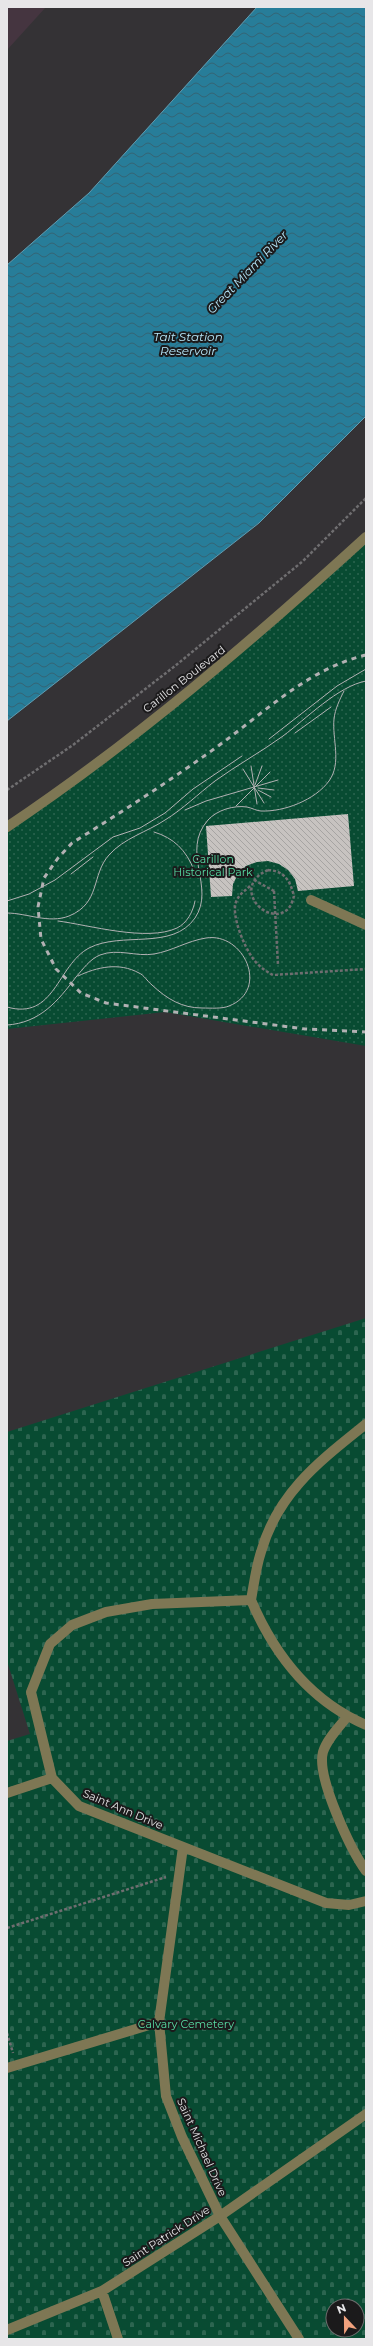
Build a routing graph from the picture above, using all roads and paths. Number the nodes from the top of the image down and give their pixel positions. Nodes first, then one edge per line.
1 (366, 498) edge
2 (366, 537) edge
3 (7, 790) edge
4 (7, 827) edge
5 (254, 880) junction
6 (250, 886) junction
7 (311, 900) dead end
8 (366, 925) edge
9 (278, 965) dead end
10 (366, 969) edge
11 (366, 1424) edge
12 (251, 1600) junction
13 (347, 1717) junction
14 (366, 1725) edge
15 (52, 1778) junction
16 (7, 1793) edge
17 (183, 1847) junction
18 (366, 1871) edge
19 (179, 1872) junction
20 (366, 1901) edge
21 (7, 1928) edge
22 (159, 2022) junction
23 (7, 2033) edge
24 (12, 2066) edge
25 (366, 2114) edge
26 (220, 2216) junction
27 (102, 2291) junction
28 (7, 2330) edge
29 (118, 2339) edge
30 (299, 2339) edge

1 - 3 path
2 - 4 street, Carillon Boulevard
5 - 6 path
5 - 6 path
5 - 9 path, bridge
6 - 10 path
7 - 8 street
11 - 12 street
12 - 13 street
12 - 15 street, Saint Ann Drive
13 - 14 street
13 - 18 street
15 - 16 street
15 - 17 street, Saint Ann Drive
17 - 19 street, Saint Michael Drive
17 - 20 street, Saint Ann Drive
19 - 21 path
19 - 22 street, Saint Michael Drive
22 - 24 street
22 - 26 street, Saint Michael Drive
23 - 24 path
25 - 26 street, Saint Patrick Drive
26 - 27 street, Saint Patrick Drive
26 - 30 street, Saint Michael Drive
27 - 28 street, Saint Patrick Drive
27 - 29 street

